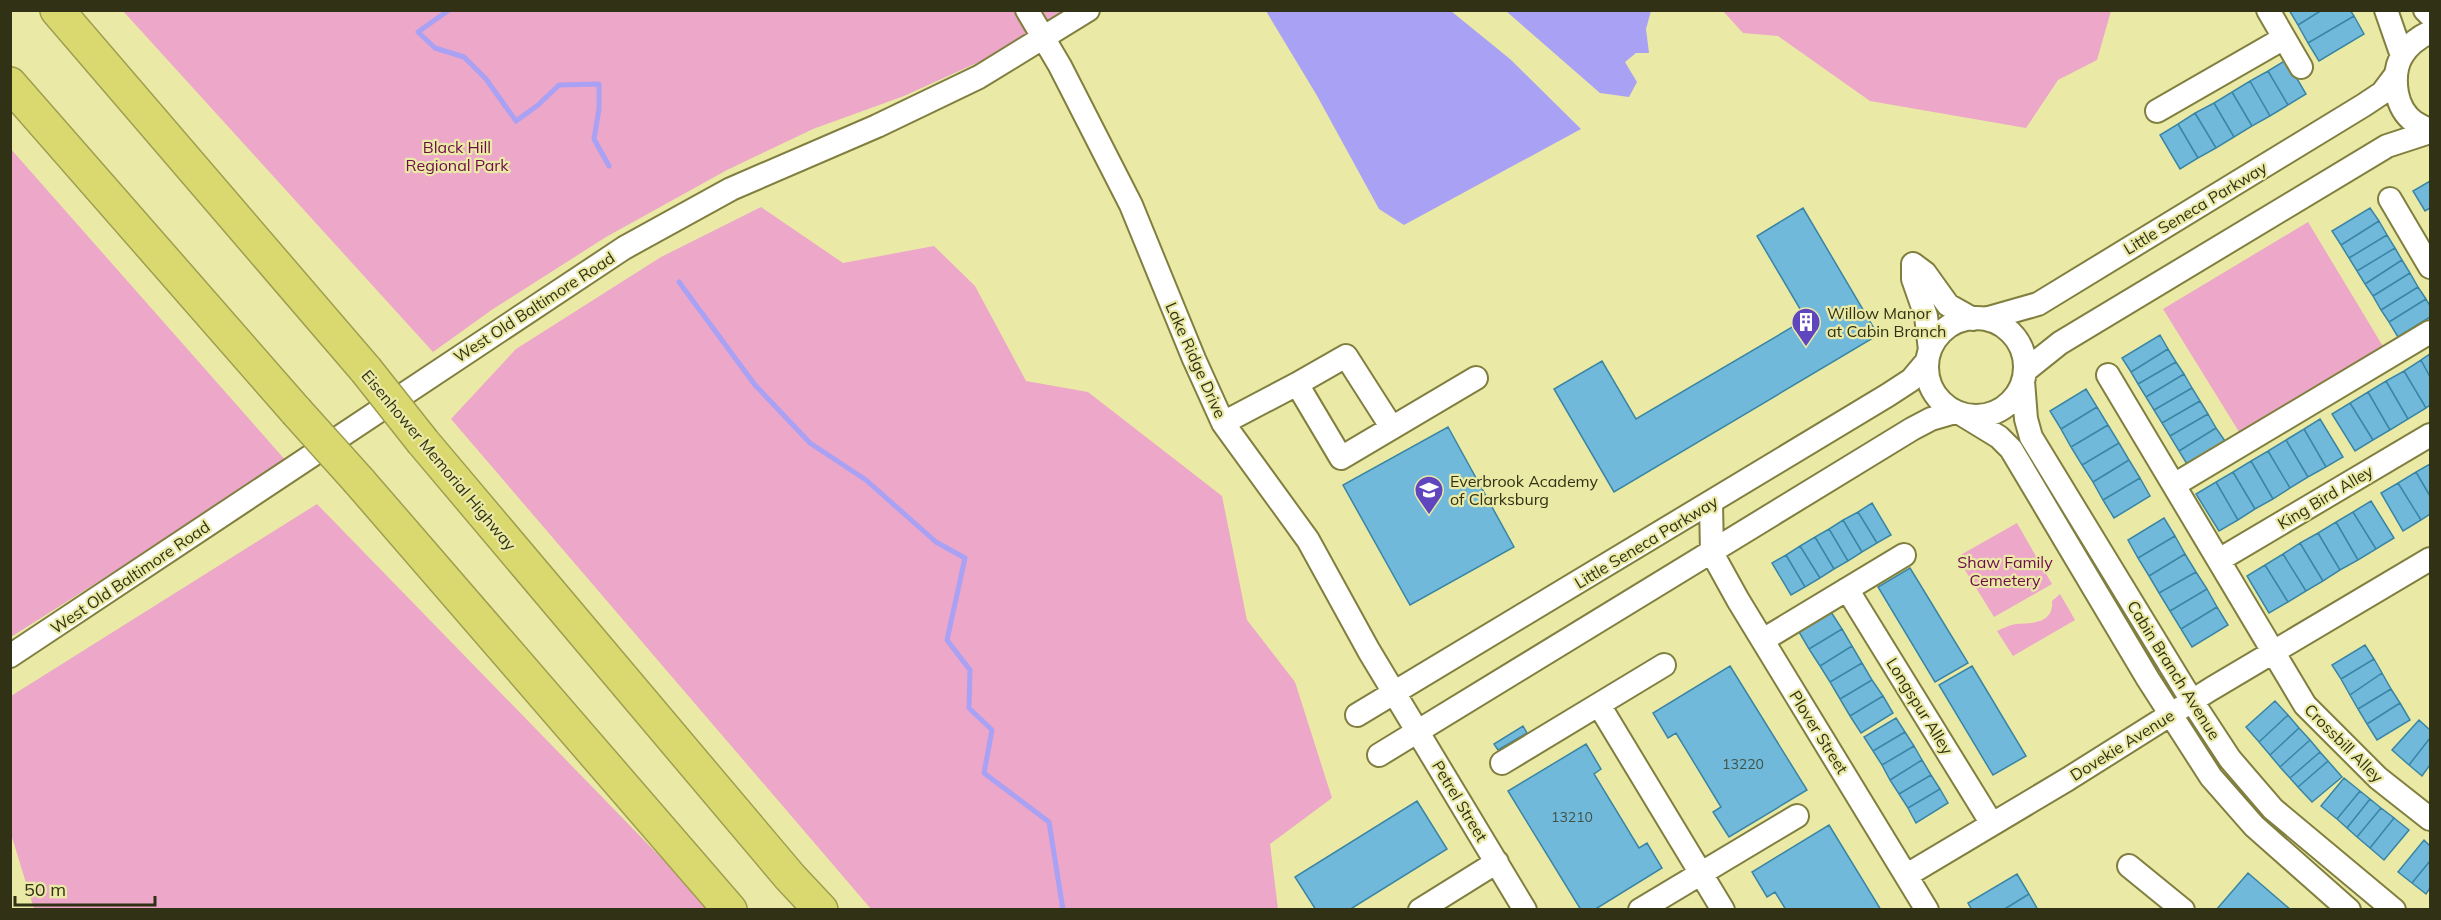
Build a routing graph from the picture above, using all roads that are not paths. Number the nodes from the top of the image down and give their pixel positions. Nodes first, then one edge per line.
1 (57, 10) edge
2 (1027, 10) edge
3 (1088, 10) edge
4 (2268, 10) edge
5 (2386, 10) edge
6 (2425, 10) edge
7 (2430, 15) edge
8 (2430, 32) edge
9 (1043, 38) junction
10 (2284, 38) junction
11 (2402, 56) junction
12 (2301, 68) dead end
13 (2394, 77) junction
14 (10, 84) edge
15 (2157, 111) dead end
16 (2430, 131) edge
17 (2390, 199) dead end
18 (2430, 267) edge
19 (1979, 319) junction
20 (2430, 332) edge
21 (1929, 356) junction
22 (2108, 375) dead end
23 (2024, 376) junction
24 (1476, 378) dead end
25 (1297, 384) junction
26 (1959, 413) junction
27 (1223, 423) junction
28 (1392, 428) junction
29 (2430, 435) edge
30 (2174, 485) junction
31 (1711, 503) junction
32 (1712, 553) junction
33 (1904, 555) dead end
34 (2430, 559) edge
35 (2219, 560) junction
36 (1847, 589) junction
37 (1763, 640) junction
38 (2275, 652) junction
39 (10, 656) edge
40 (1664, 665) dead end
41 (1395, 693) junction
42 (2192, 701) junction
43 (1599, 705) junction
44 (1357, 715) dead end
45 (2170, 715) junction
46 (1418, 731) junction
47 (1379, 755) dead end
48 (1502, 763) dead end
49 (1797, 816) dead end
50 (2430, 819) edge
51 (1992, 824) junction
52 (1497, 862) junction
53 (2129, 866) dead end
54 (1701, 873) junction
55 (1907, 875) junction
56 (730, 909) edge
57 (820, 909) edge
58 (1420, 909) edge
59 (1525, 909) edge
60 (1640, 909) edge
61 (1723, 909) edge
62 (1927, 909) edge
63 (2183, 909) edge
64 (2349, 909) edge
65 (2394, 909) edge

1 - 57 highway, Eisenhower Memorial Highway, bridge
2 - 9 street, Lake Ridge Drive
3 - 9 street, West Old Baltimore Road
4 - 10 street
5 - 11 street
6 - 7 street
8 - 11 street
9 - 27 street, Lake Ridge Drive
9 - 39 street, West Old Baltimore Road
10 - 12 street
10 - 15 street
11 - 13 street
13 - 16 street
13 - 19 street, Little Seneca Parkway
14 - 56 highway, bridge
16 - 23 street
17 - 18 street
19 - 21 street
19 - 21 street
19 - 23 street
20 - 30 street
21 - 26 street
21 - 31 street, Little Seneca Parkway
22 - 30 street
23 - 26 street
23 - 42 street, Cabin Branch Avenue
24 - 28 street
25 - 27 street
25 - 28 street
25 - 28 street
26 - 32 street
26 - 45 street, Cabin Branch Avenue
27 - 41 street, Lake Ridge Drive
29 - 35 street, King Bird Alley
30 - 35 street
31 - 32 street
31 - 41 street, Little Seneca Parkway
32 - 37 street, Plover Street
32 - 46 street
33 - 36 street
34 - 38 street, Dovekie Avenue
35 - 38 street
36 - 37 street
36 - 51 street, Longspur Alley
37 - 55 street, Plover Street
38 - 42 street, Dovekie Avenue
38 - 50 street, Crossbill Alley
40 - 43 street
41 - 44 street, Little Seneca Parkway
41 - 46 street, Petrel Street
42 - 45 street, Dovekie Avenue
42 - 65 street, Cabin Branch Avenue
43 - 48 street
43 - 54 street
45 - 51 street, Dovekie Avenue
45 - 64 street, Cabin Branch Avenue
46 - 47 street
46 - 52 street, Petrel Street
49 - 54 street
51 - 55 street, Dovekie Avenue
52 - 58 street
52 - 59 street, Petrel Street
53 - 63 street
54 - 60 street
54 - 61 street
55 - 62 street, Plover Street

